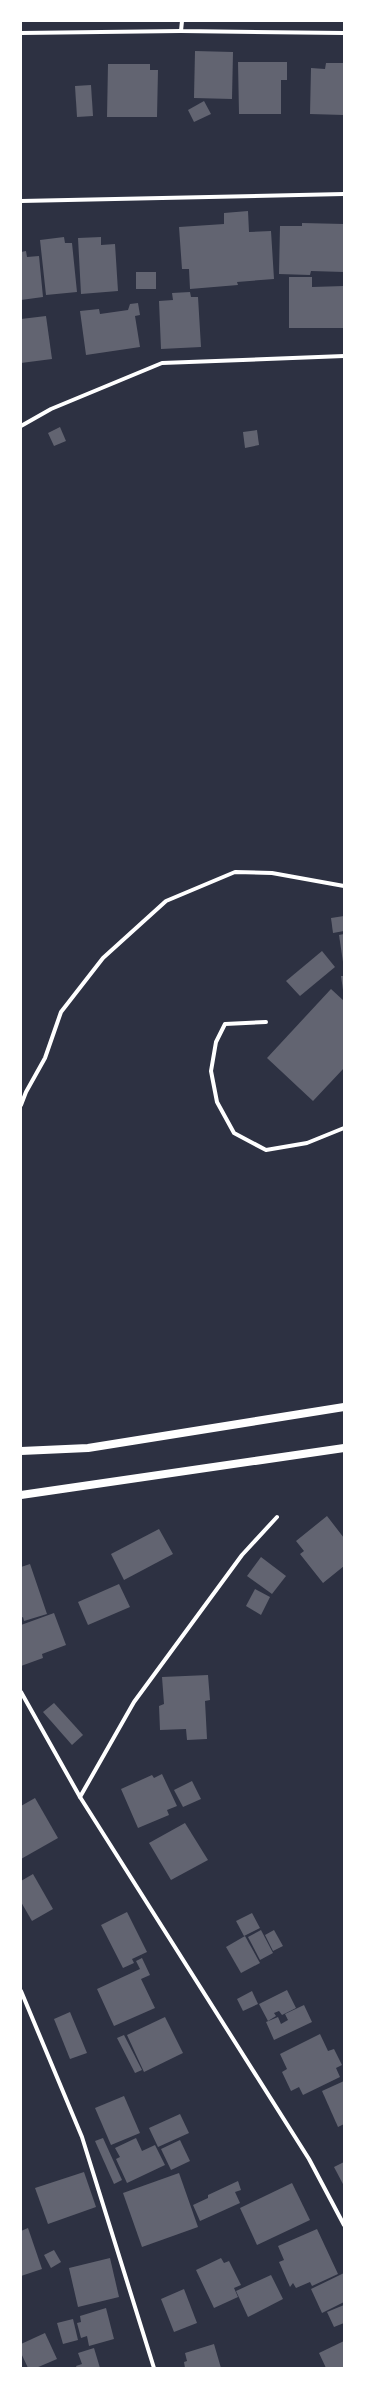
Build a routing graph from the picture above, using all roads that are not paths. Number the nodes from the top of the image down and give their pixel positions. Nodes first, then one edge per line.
1 (182, 21) edge
2 (181, 31) junction
3 (21, 33) edge
4 (344, 33) edge
5 (344, 194) edge
6 (21, 201) edge
7 (344, 356) edge
8 (21, 426) edge
9 (344, 886) edge
10 (266, 1022) dead end
11 (21, 1105) edge
12 (344, 1128) edge
13 (344, 1407) edge
14 (344, 1448) edge
15 (21, 1451) edge
16 (21, 1495) edge
17 (277, 1517) dead end
18 (21, 1692) edge
19 (80, 1797) junction
20 (21, 1991) edge
21 (344, 2226) edge
22 (154, 2368) edge

1 - 2 street
2 - 3 street
2 - 4 street
5 - 6 street
7 - 8 street
9 - 11 street
10 - 12 street
13 - 15 main road
14 - 16 main road
17 - 19 street
18 - 19 street
19 - 21 street
20 - 22 street

